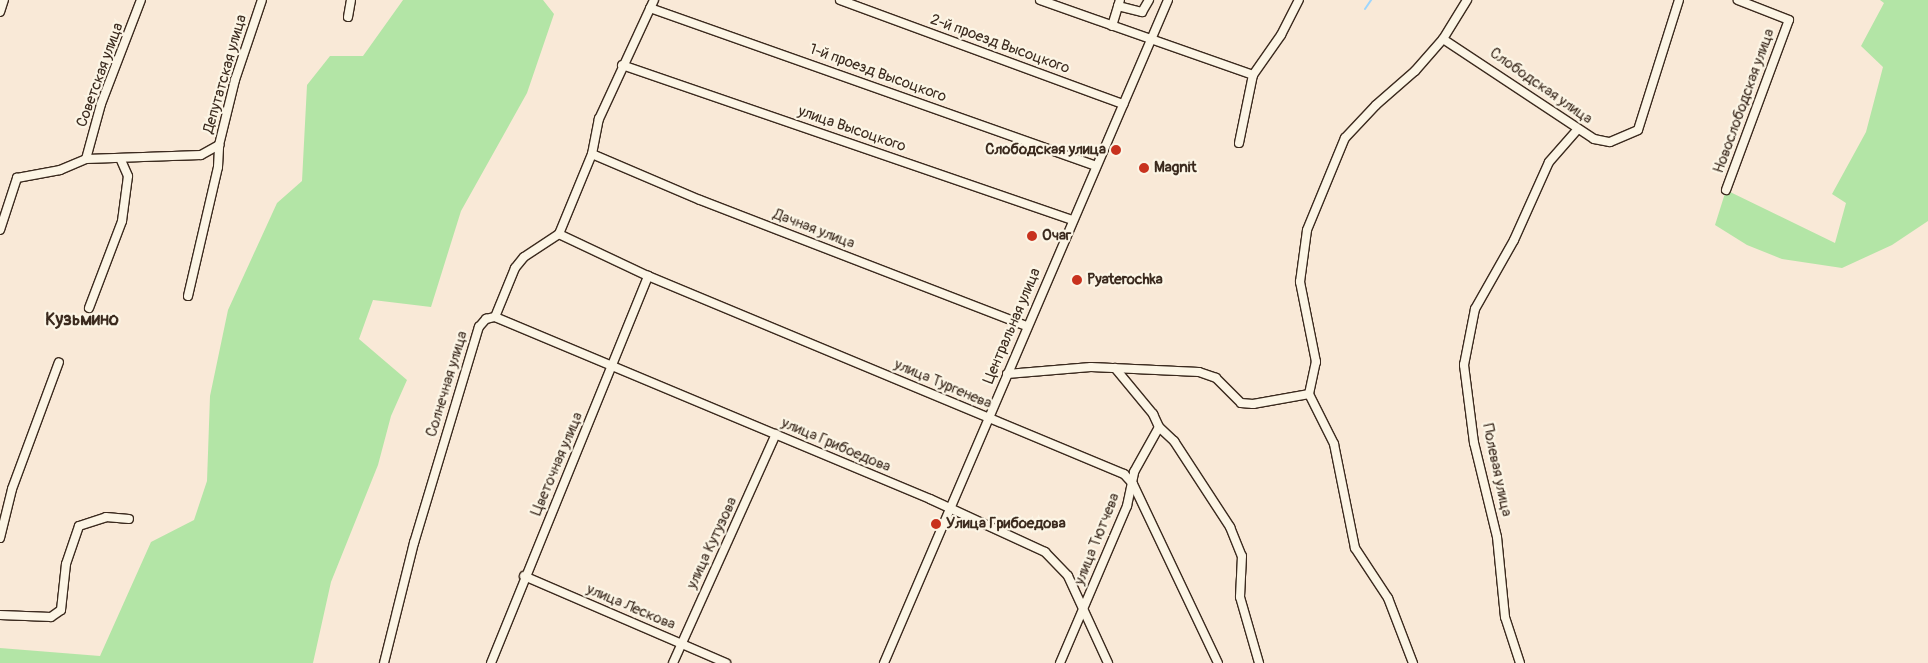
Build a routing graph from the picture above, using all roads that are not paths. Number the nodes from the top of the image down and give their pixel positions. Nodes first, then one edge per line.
1 (4, 0) edge
2 (141, 0) edge
3 (262, 0) edge
4 (351, 0) edge
5 (654, 0) edge
6 (840, 0) edge
7 (1040, 0) edge
8 (1149, 0) edge
9 (1168, 0) edge
10 (1299, 0) edge
11 (1467, 0) edge
12 (1679, 0) edge
13 (1738, 0) edge
14 (1119, 3) edge
15 (650, 8) junction
16 (0, 12) edge
17 (348, 17) dead end
18 (1112, 26) junction
19 (1443, 39) junction
20 (1151, 40) junction
21 (622, 65) junction
22 (1253, 75) junction
23 (1123, 104) junction
24 (1578, 129) junction
25 (1239, 143) dead end
26 (219, 145) junction
27 (592, 154) junction
28 (86, 159) junction
29 (121, 160) junction
30 (1096, 166) junction
31 (1726, 190) dead end
32 (1073, 220) junction
33 (0, 230) edge
34 (559, 234) junction
35 (648, 276) junction
36 (188, 296) dead end
37 (88, 308) dead end
38 (495, 317) junction
39 (1027, 326) junction
40 (59, 362) dead end
41 (613, 367) junction
42 (1115, 368) junction
43 (1008, 374) junction
44 (1309, 394) junction
45 (988, 418) junction
46 (1159, 427) junction
47 (776, 434) junction
48 (1134, 484) junction
49 (948, 509) junction
50 (129, 519) dead end
51 (0, 538) edge
52 (524, 576) junction
53 (1083, 610) junction
54 (0, 615) edge
55 (681, 644) junction
56 (384, 663) edge
57 (491, 663) edge
58 (673, 663) edge
59 (726, 663) edge
60 (884, 663) edge
61 (1060, 663) edge
62 (1108, 663) edge
63 (1218, 663) edge
64 (1259, 663) edge
65 (1413, 663) edge
66 (1520, 663) edge

1 - 16 street
2 - 28 street, Советская улица
3 - 26 street, Депутатская улица
4 - 17 street
5 - 15 street
6 - 23 street, 2-й проезд Высоцкого
7 - 18 street
8 - 14 street
9 - 20 street, Центральная улица
10 - 22 street
11 - 19 street
12 - 24 street, Слободская улица
13 - 31 street, Новослободская улица
14 - 18 street
15 - 21 street
15 - 30 street, 1-й проезд Высоцкого
18 - 20 street
19 - 24 street, Слободская улица
19 - 44 street
20 - 22 street
20 - 23 street, Центральная улица
21 - 27 street
21 - 32 street, улица Высоцкого
22 - 25 street
23 - 30 street, Центральная улица
24 - 66 street, Полевая улица
26 - 29 street, Депутатская улица
26 - 36 street
27 - 34 street
27 - 39 street, Дачная улица
28 - 29 street, Депутатская улица
28 - 33 street, Депутатская улица
29 - 37 street
30 - 32 street, Центральная улица
32 - 39 street, Центральная улица
34 - 35 street, улица Тургенева
34 - 38 street, Солнечная улица
35 - 41 street, Цветочная улица
35 - 45 street, улица Тургенева
38 - 41 street, улица Грибоедова
38 - 56 street, Солнечная улица
39 - 43 street, Центральная улица
40 - 51 street
41 - 47 street, улица Грибоедова
41 - 52 street, Цветочная улица
42 - 43 street
42 - 44 street
42 - 46 street
43 - 45 street, Центральная улица
44 - 65 street
45 - 48 street, улица Тургенева
45 - 49 street, Центральная улица
46 - 48 street, улица Тютчева
46 - 64 street
47 - 49 street, улица Грибоедова
47 - 55 street, улица Кутузова
48 - 53 street, улица Тютчева
48 - 63 street, улица Тургенева
49 - 53 street, улица Грибоедова
49 - 60 street, Центральная улица
50 - 54 street
52 - 55 street, улица Лескова
52 - 57 street, Цветочная улица
53 - 61 street, улица Тютчева
53 - 62 street, улица Грибоедова
55 - 58 street, улица Кутузова
55 - 59 street, улица Лескова

